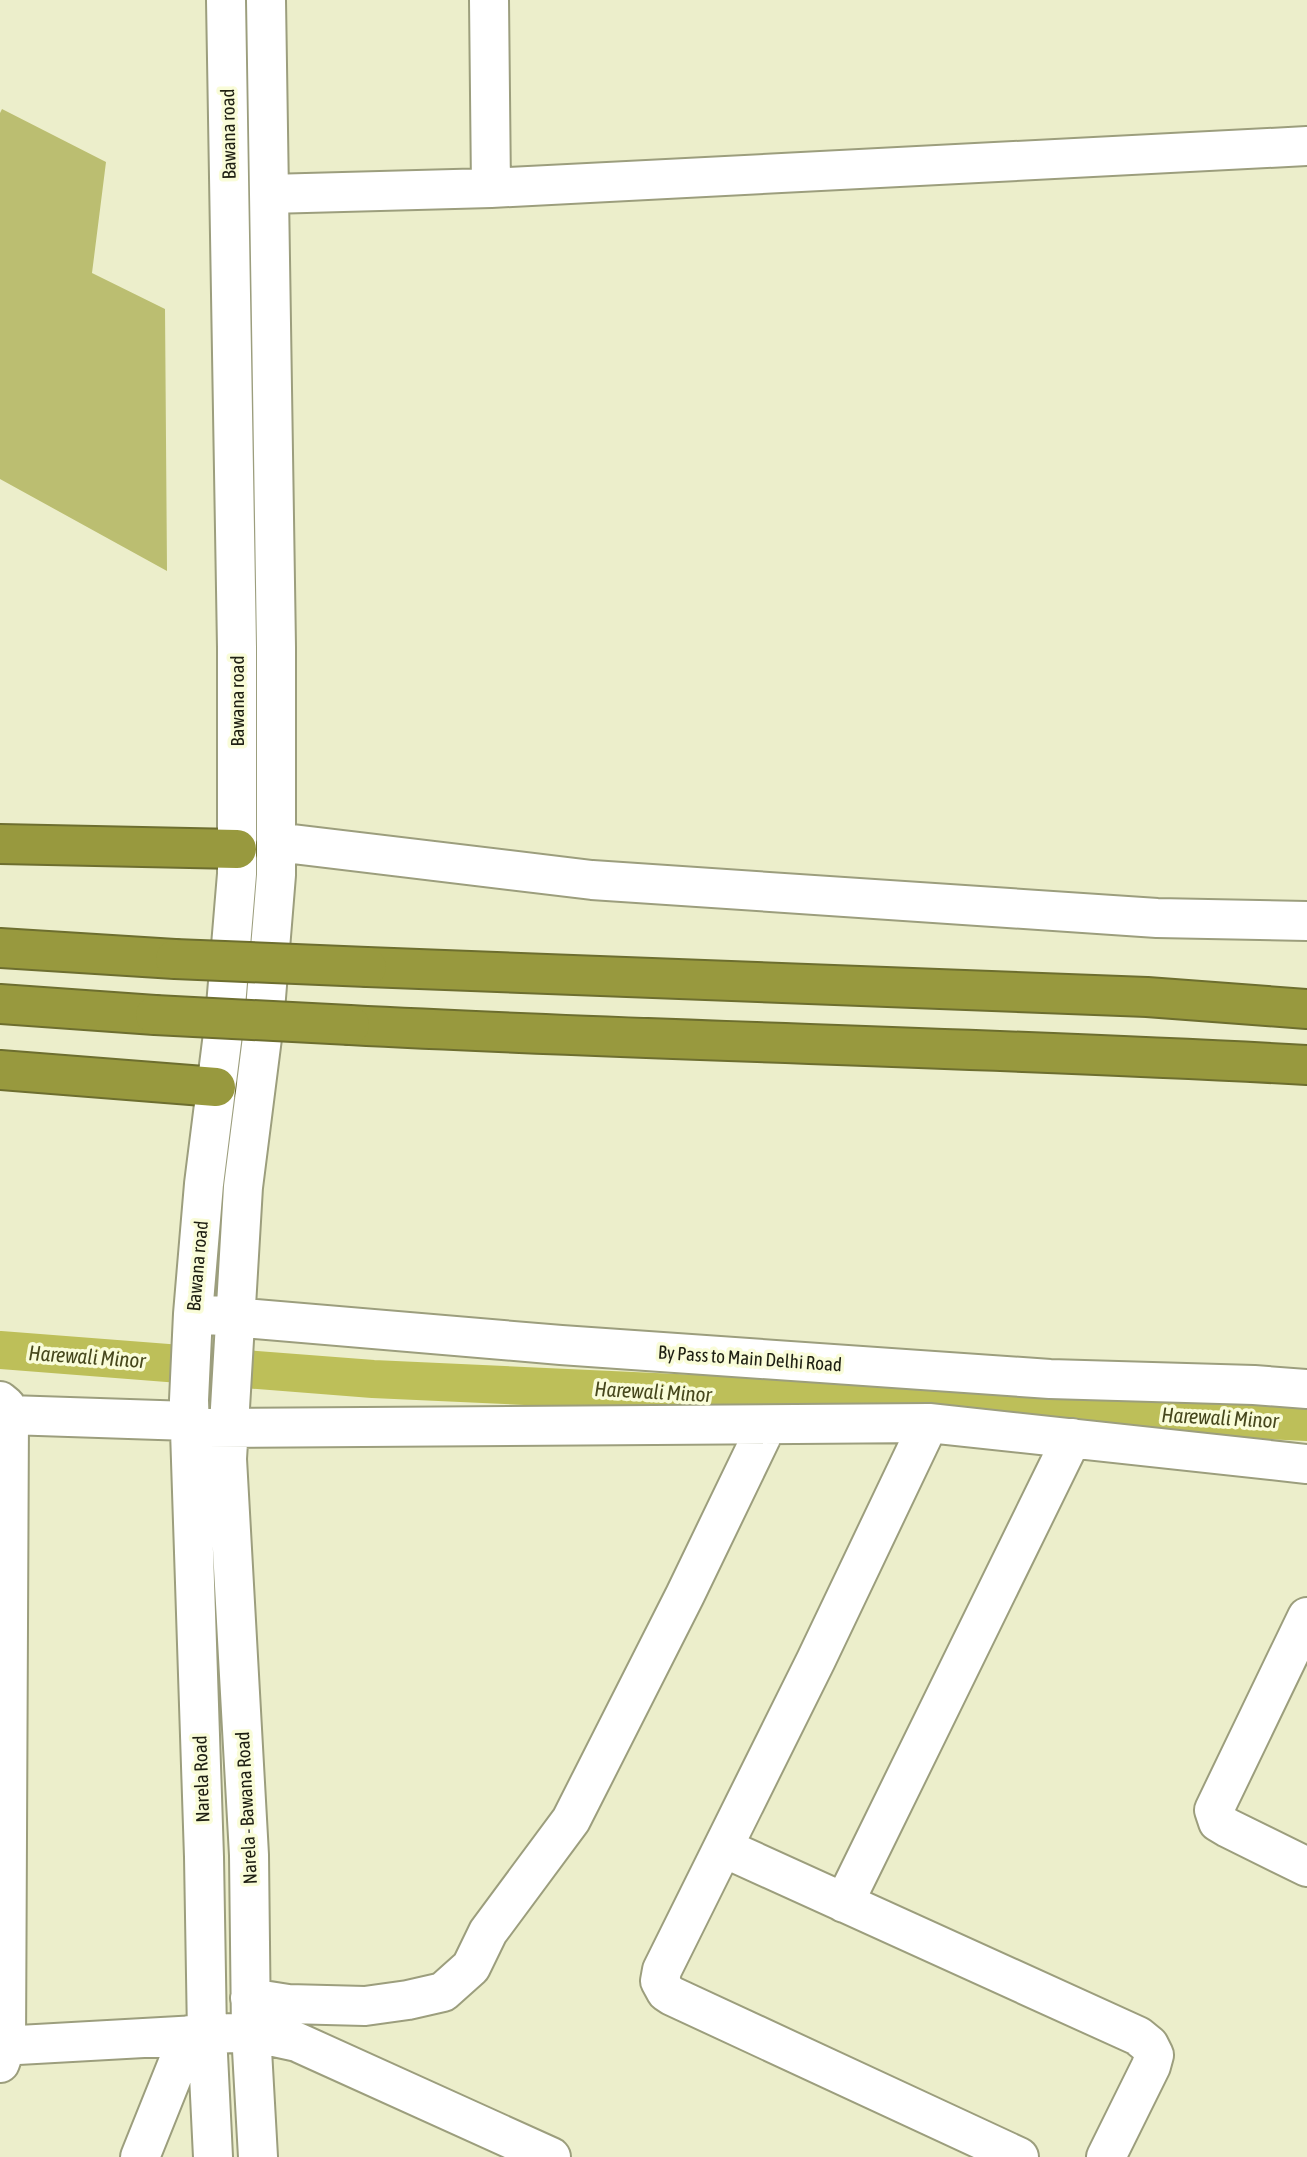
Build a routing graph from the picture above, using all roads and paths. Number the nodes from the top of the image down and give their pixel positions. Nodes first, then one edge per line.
1 (226, 0) edge
2 (266, 0) edge
3 (489, 0) edge
4 (1307, 146) edge
5 (491, 188) junction
6 (269, 194) junction
7 (276, 842) junction
8 (0, 844) edge
9 (237, 849) junction
10 (1307, 921) edge
11 (0, 948) edge
12 (0, 1004) edge
13 (1307, 1009) edge
14 (1307, 1065) edge
15 (0, 1070) edge
16 (216, 1087) junction
17 (193, 1326) junction
18 (234, 1328) junction
19 (1307, 1389) edge
20 (5, 1408) edge
21 (189, 1417) junction
22 (929, 1423) junction
23 (767, 1424) junction
24 (229, 1430) junction
25 (1072, 1438) junction
26 (1307, 1464) edge
27 (1307, 1617) edge
28 (723, 1848) junction
29 (1307, 1867) edge
30 (844, 1903) junction
31 (250, 2015) junction
32 (198, 2035) junction
33 (2, 2052) edge
34 (140, 2157) edge
35 (213, 2157) edge
36 (258, 2157) edge
37 (551, 2157) edge
38 (1019, 2157) edge
39 (1107, 2157) edge

1 - 9 street, Bawana road
2 - 6 street, Bawana road
3 - 5 street
4 - 5 street
5 - 6 street
6 - 7 street, Bawana road
7 - 10 street
7 - 18 street, Bawana road
8 - 9 highway
9 - 16 street, Bawana road
11 - 13 highway, bridge
12 - 14 highway, bridge
15 - 16 highway
16 - 17 street, Bawana road
17 - 18 street, By Pass to Main Delhi Road
17 - 21 street, Bawana road
18 - 19 street, By Pass to Main Delhi Road
18 - 24 street, Bawana road
20 - 21 street
20 - 33 street
21 - 24 street
21 - 32 street, Narela Road
22 - 23 street
22 - 25 street
22 - 28 street
23 - 24 street
23 - 31 street
24 - 31 street, Narela - Bawana Road
25 - 26 street
25 - 30 street
27 - 29 street
28 - 30 street
28 - 38 street
30 - 39 street
31 - 32 street
31 - 36 street, Narela - Bawana Road
31 - 37 street
32 - 33 street
32 - 34 street
32 - 35 street, Narela Road

